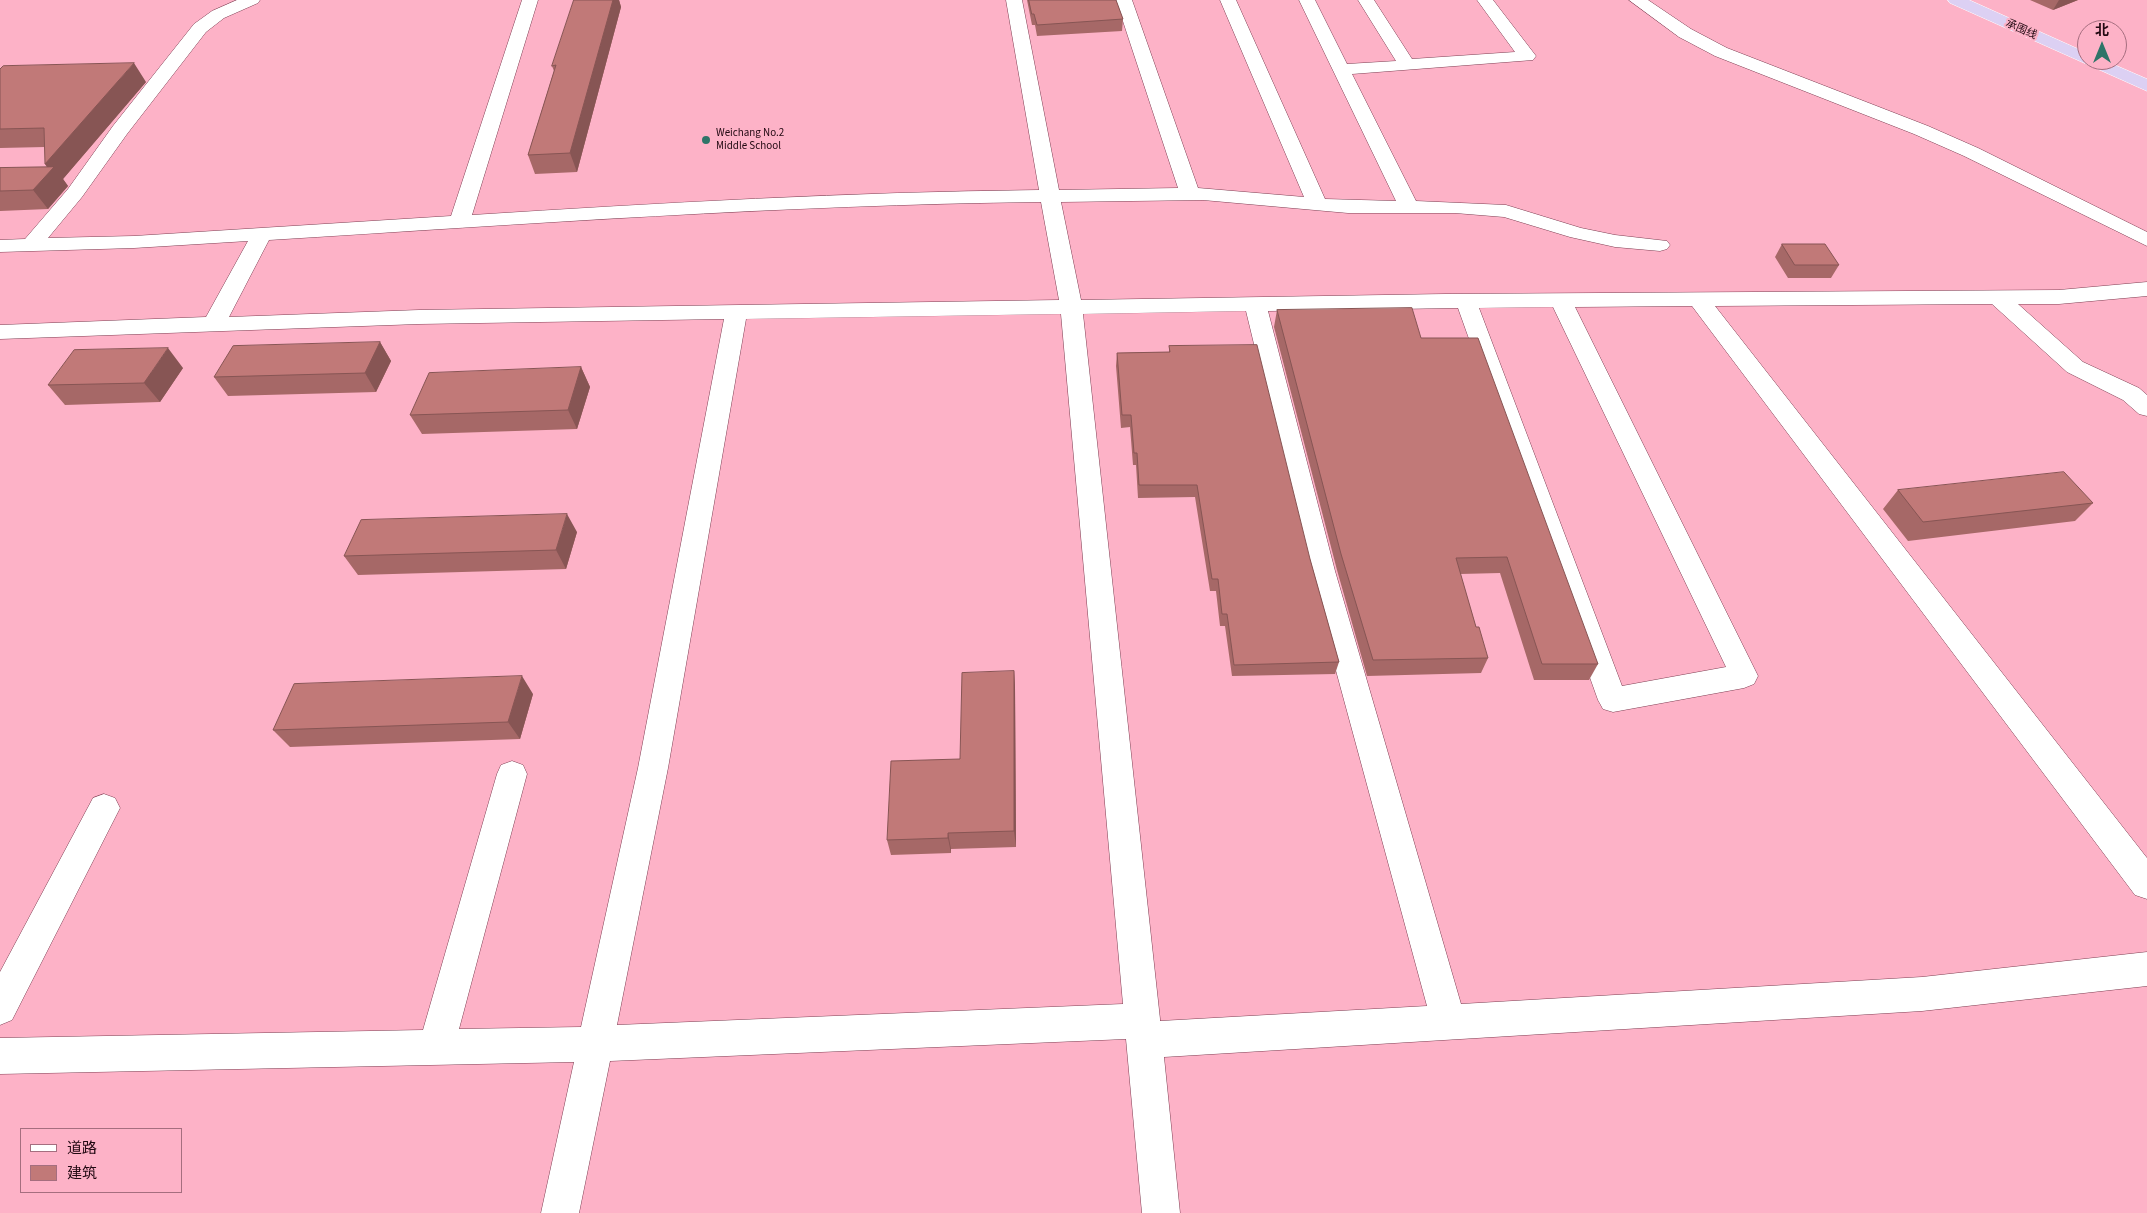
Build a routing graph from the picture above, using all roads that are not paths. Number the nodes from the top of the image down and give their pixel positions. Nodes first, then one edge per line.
1 (252, 0) edge
2 (530, 0) edge
3 (1014, 0) edge
4 (1124, 0) edge
5 (1228, 0) edge
6 (1307, 0) edge
7 (1366, 0) edge
8 (1485, 0) edge
9 (1637, 0) edge
10 (1956, 0) edge
11 (2077, 55) edge
12 (1407, 65) junction
13 (1341, 70) junction
14 (2111, 70) edge
15 (2147, 86) edge
16 (1190, 194) junction
17 (1050, 197) junction
18 (1317, 204) junction
19 (1408, 207) junction
20 (460, 221) junction
21 (262, 234) junction
22 (2147, 240) edge
23 (31, 245) junction
24 (1660, 245) dead end
25 (0, 246) edge
26 (2147, 289) edge
27 (1998, 298) junction
28 (1561, 300) junction
29 (1699, 300) junction
30 (1466, 301) junction
31 (1255, 304) junction
32 (1071, 307) junction
33 (736, 312) junction
34 (214, 324) junction
35 (0, 332) edge
36 (2147, 408) edge
37 (512, 774) dead end
38 (104, 808) dead end
39 (2147, 884) edge
40 (2147, 969) edge
41 (0, 1008) edge
42 (1449, 1022) junction
43 (1144, 1031) junction
44 (596, 1044) junction
45 (436, 1046) junction
46 (0, 1056) edge
47 (560, 1213) edge
48 (1161, 1213) edge

1 - 23 street
2 - 20 street
3 - 17 street
4 - 16 street
5 - 18 street
6 - 13 street
7 - 12 street
8 - 12 street
9 - 22 street
10 - 11 highway, 承围线
12 - 13 street
13 - 19 street
14 - 15 highway, 承围线
16 - 17 street
16 - 18 street
17 - 20 street
17 - 32 street
18 - 19 street
19 - 24 street
20 - 21 street
21 - 23 street
21 - 34 street
23 - 25 street
26 - 27 street
27 - 29 street
27 - 36 street
28 - 29 street
28 - 30 street
28 - 30 street
29 - 39 street
30 - 31 street
31 - 32 street
31 - 42 street
32 - 33 street
32 - 43 street
33 - 34 street
33 - 44 street
34 - 35 street
37 - 45 street
38 - 41 street
40 - 42 street
42 - 43 street
43 - 44 street
43 - 48 street
44 - 45 street
44 - 47 street
45 - 46 street

